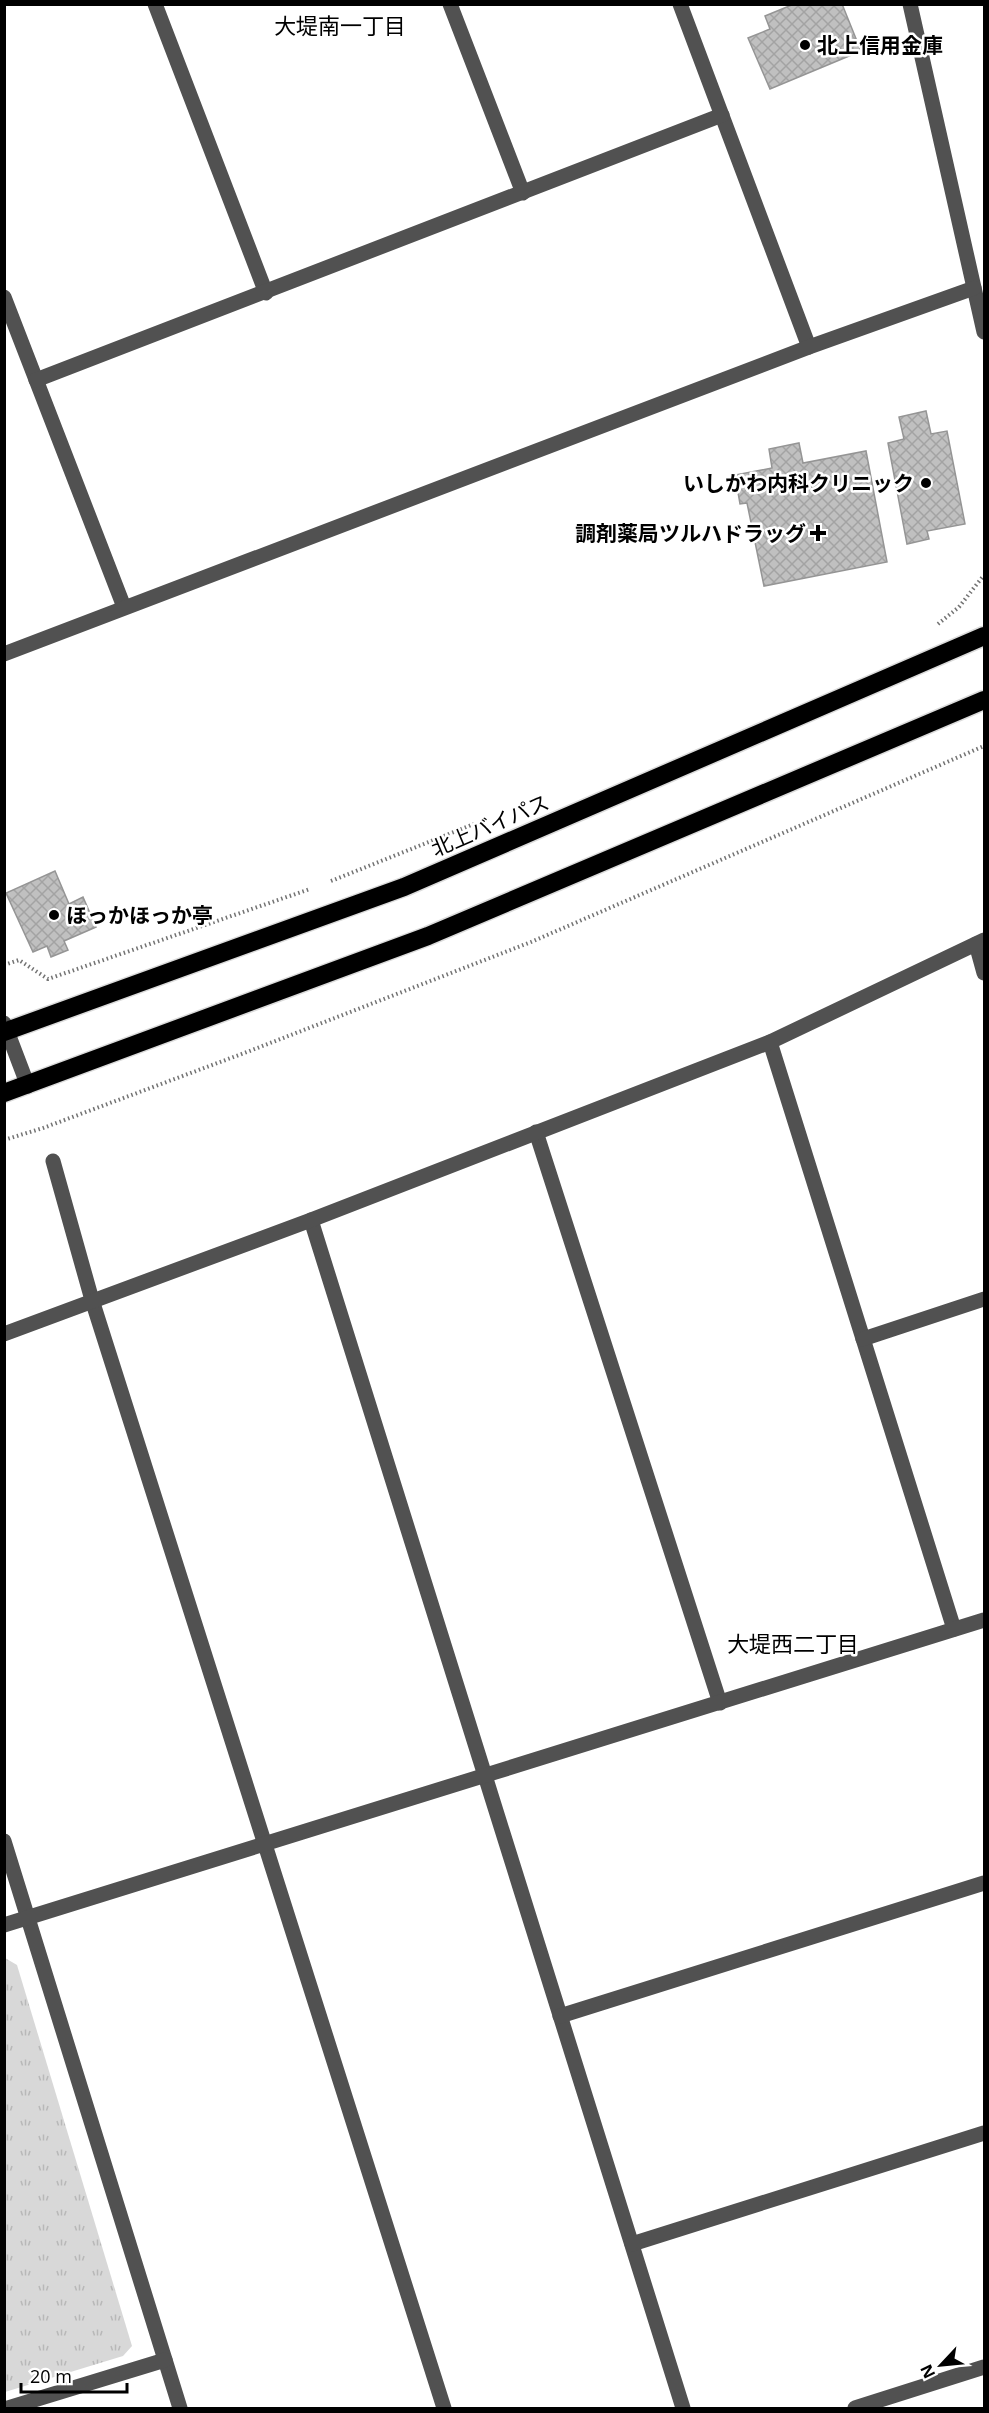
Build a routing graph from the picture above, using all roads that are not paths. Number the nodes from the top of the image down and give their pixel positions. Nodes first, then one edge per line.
1 (154, 4) edge
2 (450, 4) edge
3 (680, 4) edge
4 (910, 4) edge
5 (722, 116) junction
6 (523, 193) junction
7 (974, 288) junction
8 (266, 293) junction
9 (4, 297) edge
10 (984, 332) edge
11 (809, 347) junction
12 (36, 380) junction
13 (124, 607) junction
14 (984, 636) edge
15 (4, 654) edge
16 (984, 700) edge
17 (980, 942) edge
18 (984, 973) edge
19 (6, 1028) edge
20 (770, 1042) junction
21 (28, 1086) junction
22 (4, 1093) edge
23 (536, 1132) junction
24 (53, 1161) dead end
25 (311, 1220) junction
26 (984, 1299) edge
27 (92, 1300) junction
28 (4, 1334) edge
29 (863, 1339) junction
30 (984, 1620) edge
31 (954, 1629) junction
32 (720, 1702) junction
33 (485, 1776) junction
34 (4, 1841) edge
35 (266, 1844) junction
36 (984, 1883) edge
37 (28, 1918) junction
38 (4, 1926) edge
39 (560, 2016) junction
40 (984, 2133) edge
41 (632, 2244) junction
42 (165, 2360) junction
43 (984, 2367) edge
44 (8, 2409) edge
45 (180, 2409) edge
46 (444, 2409) edge
47 (683, 2409) edge
48 (855, 2409) edge

1 - 8 street
2 - 6 street
3 - 5 street
4 - 7 street
5 - 6 street
5 - 11 street
6 - 8 street
7 - 10 street
7 - 11 street
8 - 12 street
9 - 12 street
11 - 13 street
12 - 13 street
13 - 15 street
14 - 19 highway, 北上バイパス
16 - 21 highway
17 - 18 street
17 - 20 street
19 - 21 street
20 - 23 street
20 - 29 street
21 - 22 highway
23 - 25 street
23 - 32 street
24 - 27 street
25 - 27 street
25 - 33 street
26 - 29 street
27 - 28 street
27 - 35 street
29 - 31 street
30 - 31 street
31 - 32 street
32 - 33 street
33 - 35 street
33 - 39 street
34 - 37 street
35 - 37 street
35 - 46 street
36 - 39 street
37 - 38 street
37 - 42 street
39 - 41 street
40 - 41 street
41 - 47 street
42 - 44 street
42 - 45 street
43 - 48 street

